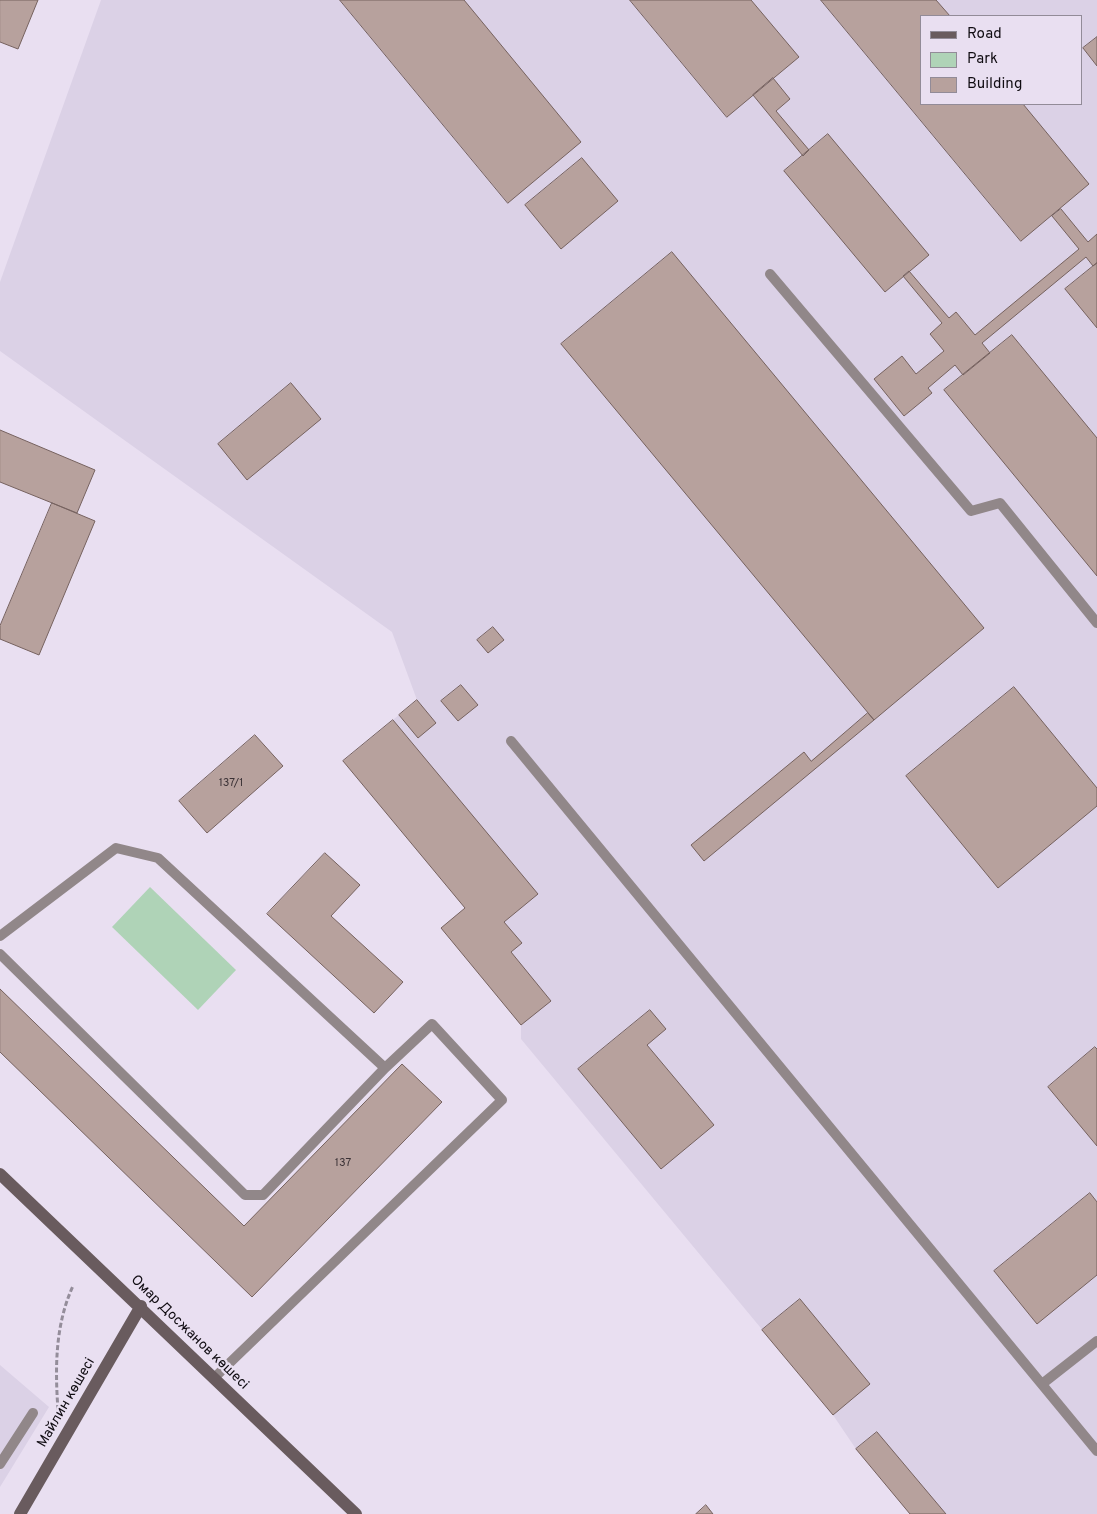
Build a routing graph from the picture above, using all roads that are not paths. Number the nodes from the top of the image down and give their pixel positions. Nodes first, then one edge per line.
1 (770, 274) dead end
2 (1097, 623) edge
3 (511, 741) dead end
4 (0, 936) edge
5 (0, 954) edge
6 (385, 1068) junction
7 (0, 1174) edge
8 (140, 1306) junction
9 (1097, 1341) edge
10 (214, 1378) junction
11 (1042, 1384) junction
12 (33, 1413) dead end
13 (1097, 1451) edge
14 (0, 1464) edge
15 (20, 1514) edge
16 (356, 1514) edge

1 - 2 lane
3 - 11 lane
4 - 6 lane
5 - 6 lane
6 - 10 lane
7 - 8 main road, Омар Досжанов көшесі
8 - 10 main road, Омар Досжанов көшесі
8 - 15 main road, Майлин көшесі
9 - 11 lane
10 - 16 main road, Омар Досжанов көшесі
11 - 13 lane
12 - 14 lane

